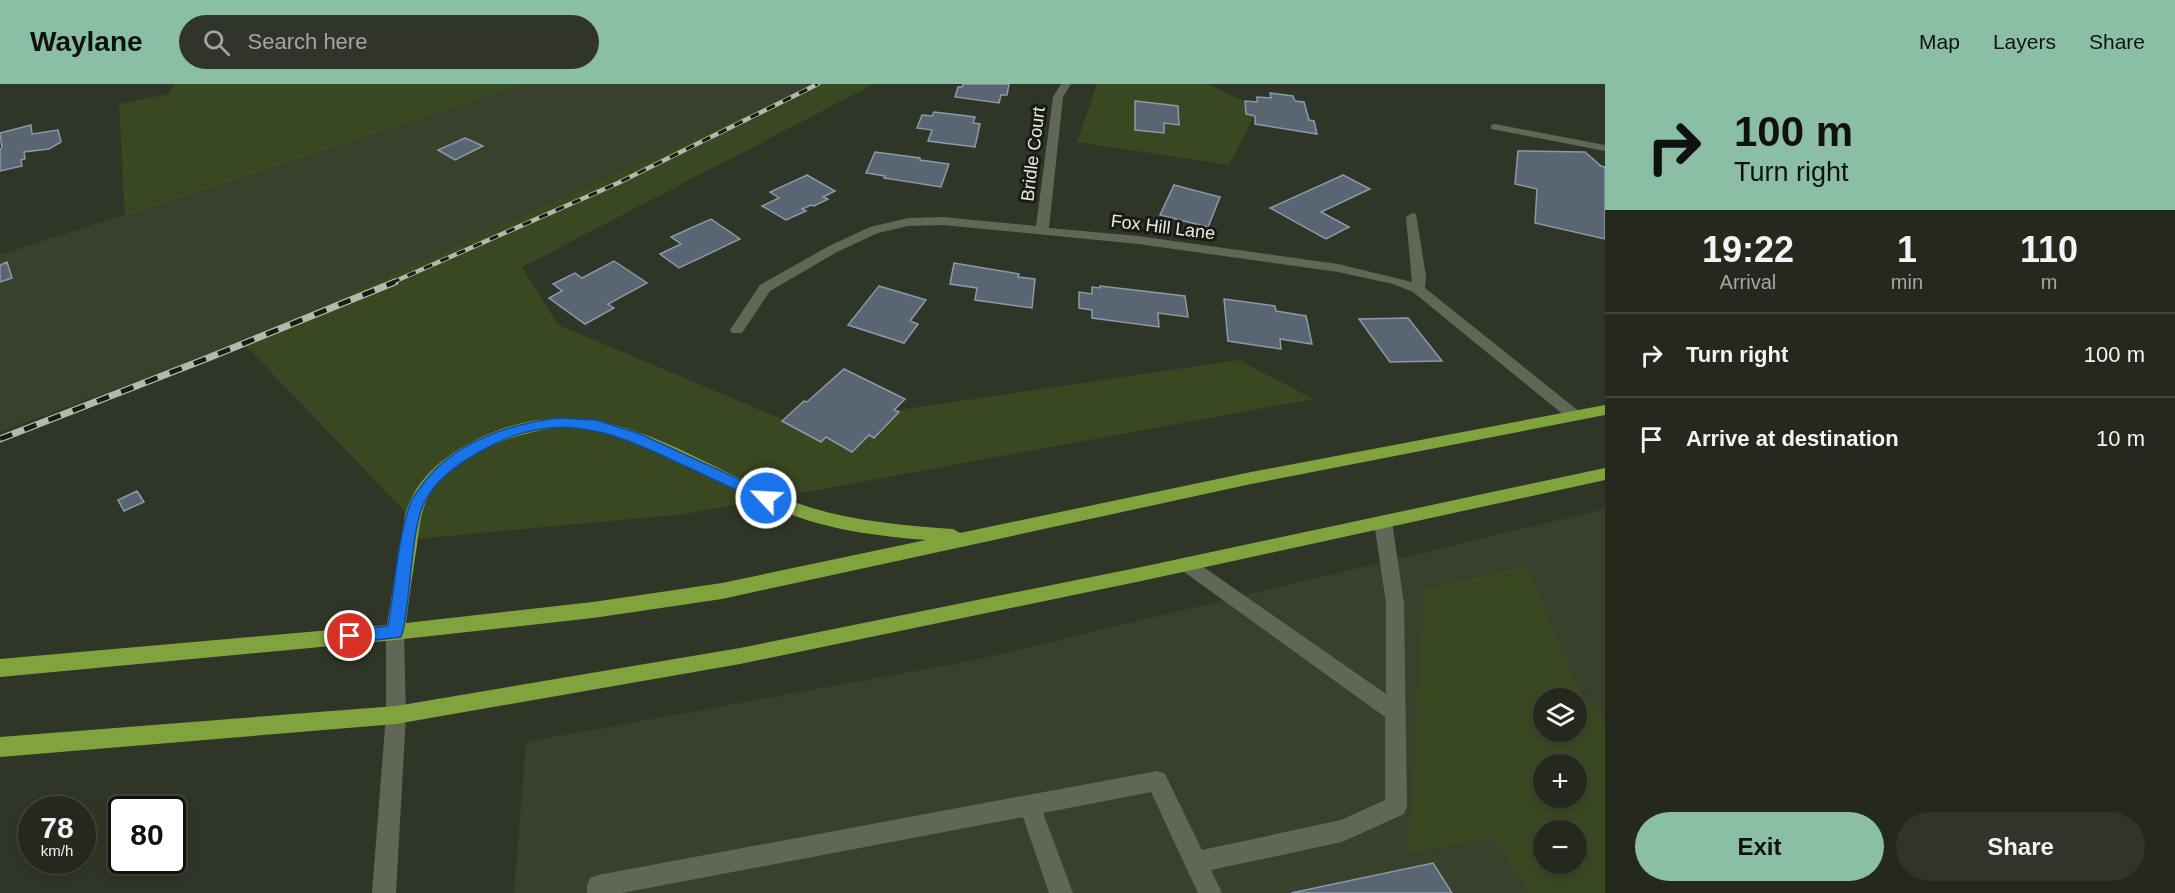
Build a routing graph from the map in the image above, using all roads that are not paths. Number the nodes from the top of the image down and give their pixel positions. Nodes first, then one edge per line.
1 (1066, 84) edge
2 (1495, 127) dead end
3 (1605, 148) edge
4 (1412, 217) dead end
5 (1042, 231) junction
6 (1418, 290) junction
7 (737, 330) dead end
8 (1605, 410) edge
9 (1575, 416) junction
10 (1605, 474) edge
11 (1383, 522) junction
12 (972, 538) junction
13 (1186, 564) junction
14 (395, 632) junction
15 (0, 668) edge
16 (1396, 713) junction
17 (396, 715) junction
18 (0, 747) edge
19 (1029, 804) junction
20 (1196, 862) junction
21 (384, 893) edge
22 (599, 893) edge
23 (1061, 893) edge
24 (1210, 893) edge

1 - 5 street, Bridle Court
2 - 3 street
4 - 6 street
5 - 6 street, Fox Hill Lane
5 - 7 street, Fox Hill Lane
6 - 9 street, Fox Hill Lane
8 - 9 highway
9 - 12 highway
10 - 11 highway
11 - 13 highway
11 - 16 street
12 - 14 highway
12 - 14 highway
13 - 16 street
13 - 17 highway
14 - 15 highway
14 - 17 street
16 - 20 street
17 - 18 highway
17 - 21 street
19 - 20 street
19 - 22 street
19 - 23 street
20 - 24 street

